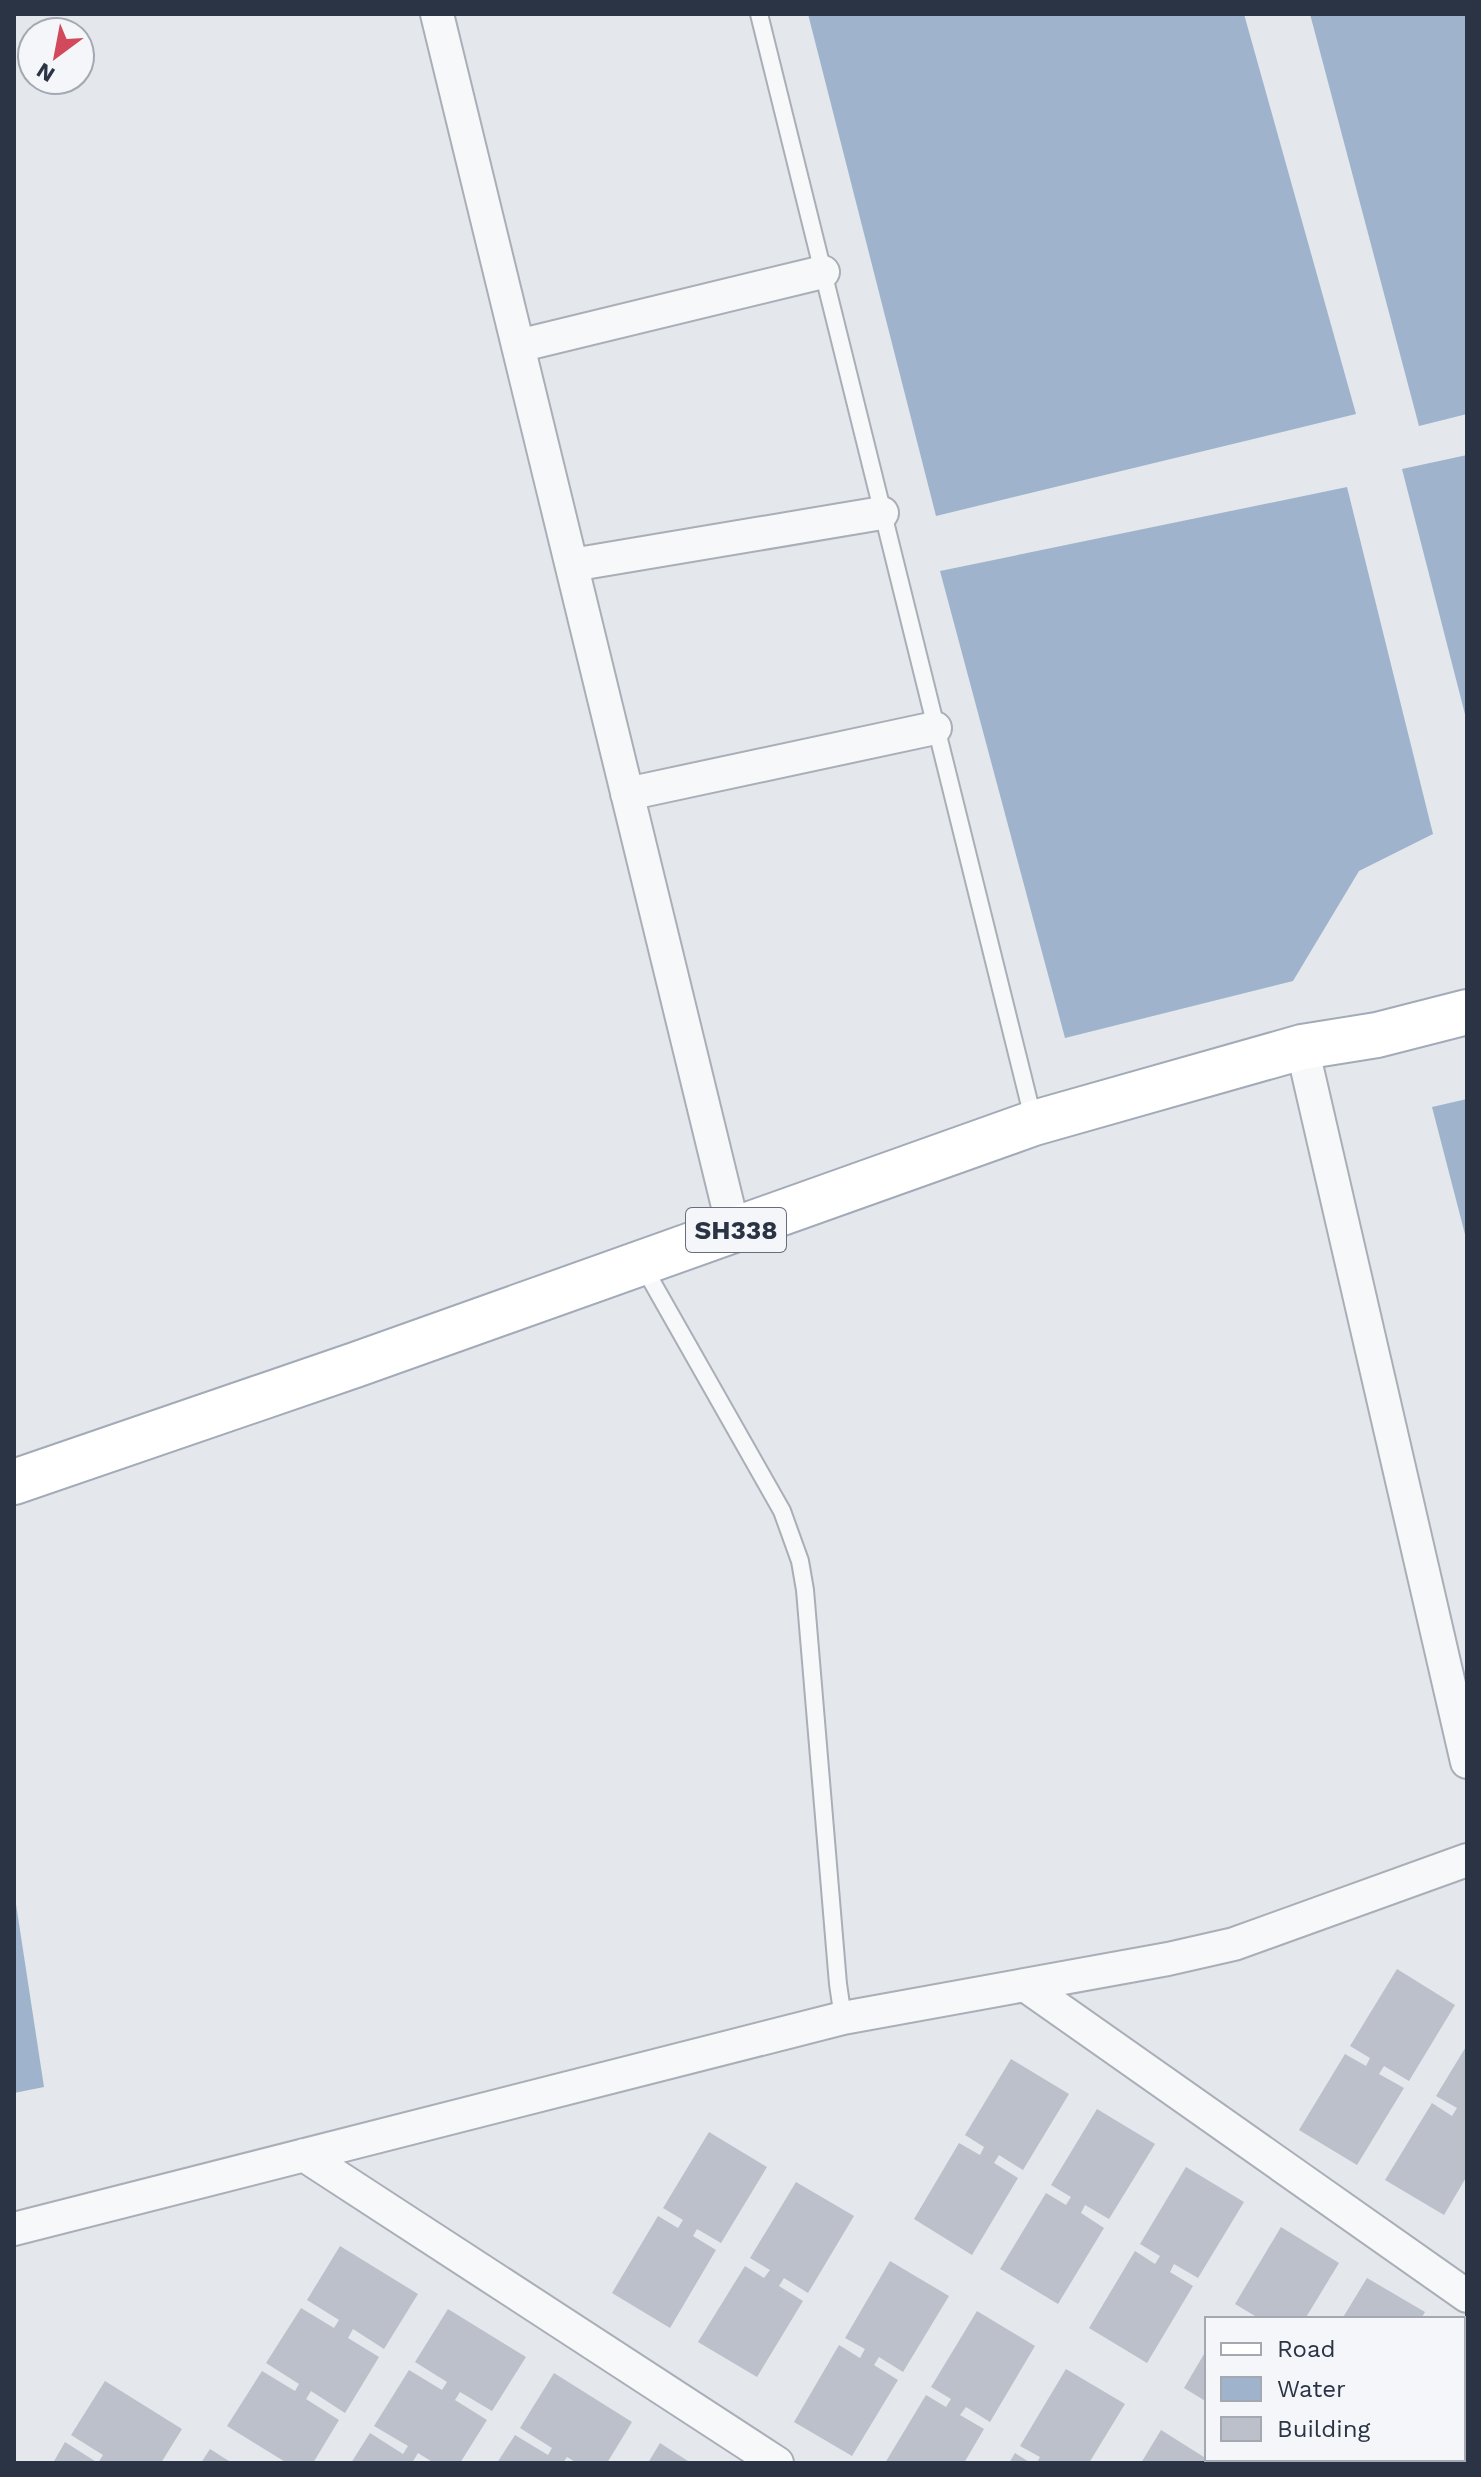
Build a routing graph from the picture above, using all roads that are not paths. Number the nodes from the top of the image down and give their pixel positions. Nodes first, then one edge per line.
1 (437, 14) edge
2 (759, 14) edge
3 (823, 272) junction
4 (518, 346) junction
5 (882, 513) junction
6 (572, 565) junction
7 (935, 728) junction
8 (627, 794) junction
9 (1467, 1012) edge
10 (1302, 1047) junction
11 (1034, 1123) junction
12 (734, 1231) junction
13 (641, 1264) junction
14 (14, 1482) edge
15 (1466, 1759) edge
16 (1467, 1860) edge
17 (1025, 1985) junction
18 (843, 2018) junction
19 (304, 2155) junction
20 (14, 2229) edge
21 (1467, 2296) edge
22 (777, 2463) edge

1 - 4 street
2 - 3 lane
3 - 4 street
3 - 5 lane
4 - 6 street
5 - 6 street
5 - 7 lane
6 - 8 street
7 - 8 street
7 - 11 lane
8 - 12 street
9 - 10 main road, SH338
10 - 11 main road, SH338
10 - 15 street
11 - 12 main road, SH338
12 - 13 main road, SH338
13 - 14 main road, SH338
13 - 18 lane
16 - 17 street
17 - 18 street
17 - 21 street
18 - 19 street
19 - 20 street
19 - 22 street

